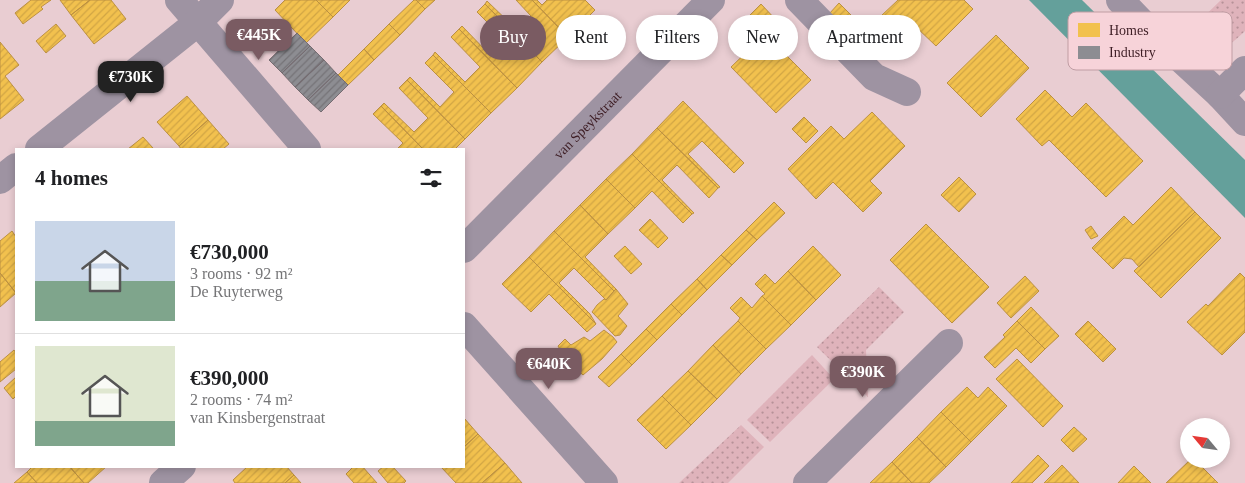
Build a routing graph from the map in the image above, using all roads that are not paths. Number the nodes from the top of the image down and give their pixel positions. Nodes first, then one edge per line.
1 (179, 0) edge
2 (220, 0) edge
3 (711, 0) edge
4 (798, 0) edge
5 (1120, 0) edge
6 (1132, 12) edge
7 (197, 23) junction
8 (1193, 70) edge
9 (1245, 70) edge
10 (907, 92) dead end
11 (1220, 95) junction
12 (1245, 122) edge
13 (40, 148) edge
14 (306, 148) edge
15 (15, 168) edge
16 (0, 180) edge
17 (465, 248) edge
18 (465, 327) edge
19 (949, 343) dead end
20 (180, 468) edge
21 (163, 483) edge
22 (604, 483) edge
23 (807, 483) edge

1 - 7 street
2 - 7 street
3 - 17 street, van Speykstraat
4 - 10 street
5 - 6 street
7 - 13 street
7 - 14 street
8 - 11 street
9 - 11 street
11 - 12 street
15 - 16 street
18 - 22 street
19 - 23 street
20 - 21 street

